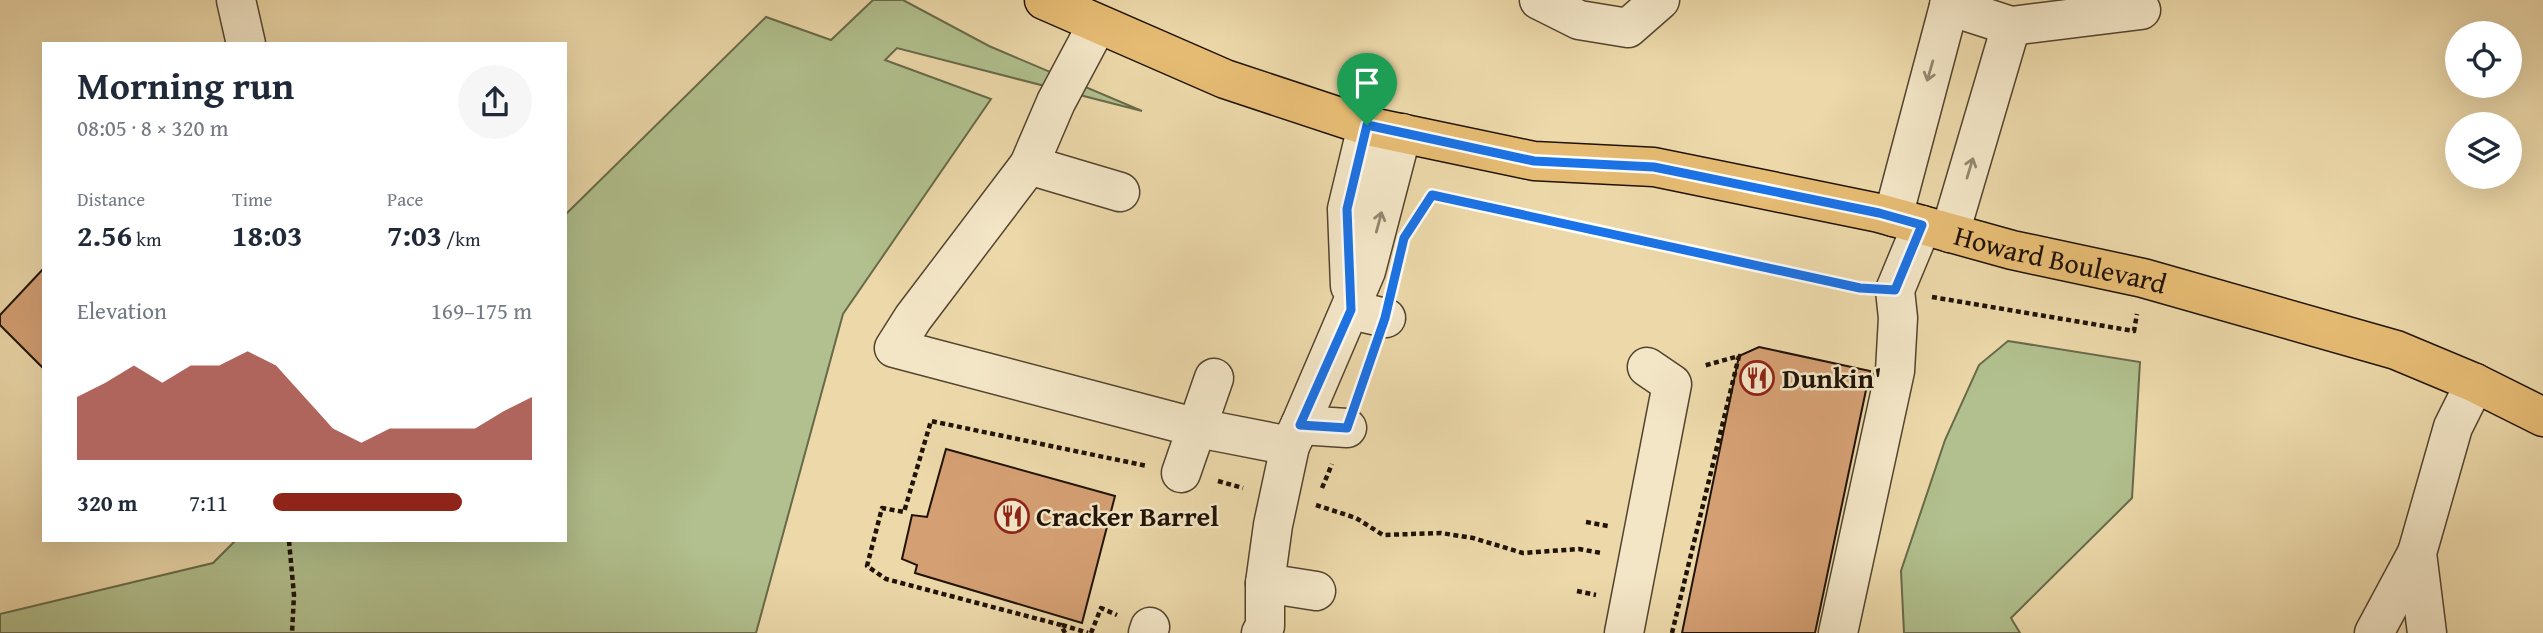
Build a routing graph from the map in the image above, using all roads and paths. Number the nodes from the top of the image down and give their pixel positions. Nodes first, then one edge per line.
1 (236, 0) edge
2 (1044, 0) edge
3 (1539, 0) edge
4 (1660, 0) edge
5 (1950, 3) edge
6 (2141, 10) dead end
7 (1097, 25) junction
8 (2011, 26) junction
9 (246, 42) edge
10 (1384, 129) junction
11 (1029, 165) junction
12 (1120, 192) dead end
13 (1418, 216) dead end
14 (1922, 225) junction
15 (2143, 278) junction
16 (1895, 290) junction
17 (1647, 367) dead end
18 (1693, 369) dead end
19 (1214, 378) dead end
20 (2475, 383) junction
21 (2543, 417) edge
22 (1198, 428) junction
23 (1347, 428) joint
24 (1295, 436) junction
25 (1181, 472) joint
26 (1317, 505) junction
27 (1315, 516) dead end
28 (1586, 522) dead end
29 (1615, 528) dead end
30 (289, 542) edge
31 (2417, 553) junction
32 (1637, 559) junction
33 (1265, 583) junction
34 (1316, 591) dead end
35 (1061, 625) junction
36 (292, 633) edge
37 (1065, 633) edge
38 (1088, 633) edge
39 (1261, 633) edge
40 (1624, 633) edge
41 (1672, 633) edge
42 (1838, 633) edge
43 (2374, 633) edge
44 (2427, 633) edge

1 - 9 street
2 - 7 main road, Howard Boulevard
3 - 4 street
5 - 8 street
5 -> 14 street
6 - 8 street
7 - 10 main road, Howard Boulevard
7 - 11 street
14 -> 8 street
10 - 14 main road, Howard Boulevard
10 - 24 street
11 - 12 street
11 - 22 street
13 - 16 path
14 - 15 main road, Howard Boulevard
14 - 16 street
15 - 16 path
15 - 20 main road, Howard Boulevard
16 - 42 street
17 - 32 street
18 - 41 path
19 - 22 street
20 - 21 main road, Howard Boulevard
20 - 31 street
22 - 24 street
22 - 25 street
23 - 24 street
23 - 26 path
24 - 33 street
25 - 35 path
26 - 27 path
26 - 32 path
28 - 29 path
30 - 36 path
31 - 43 street
31 - 44 street
32 - 40 street
33 - 34 street
33 - 39 street
35 - 37 path
35 - 38 path

